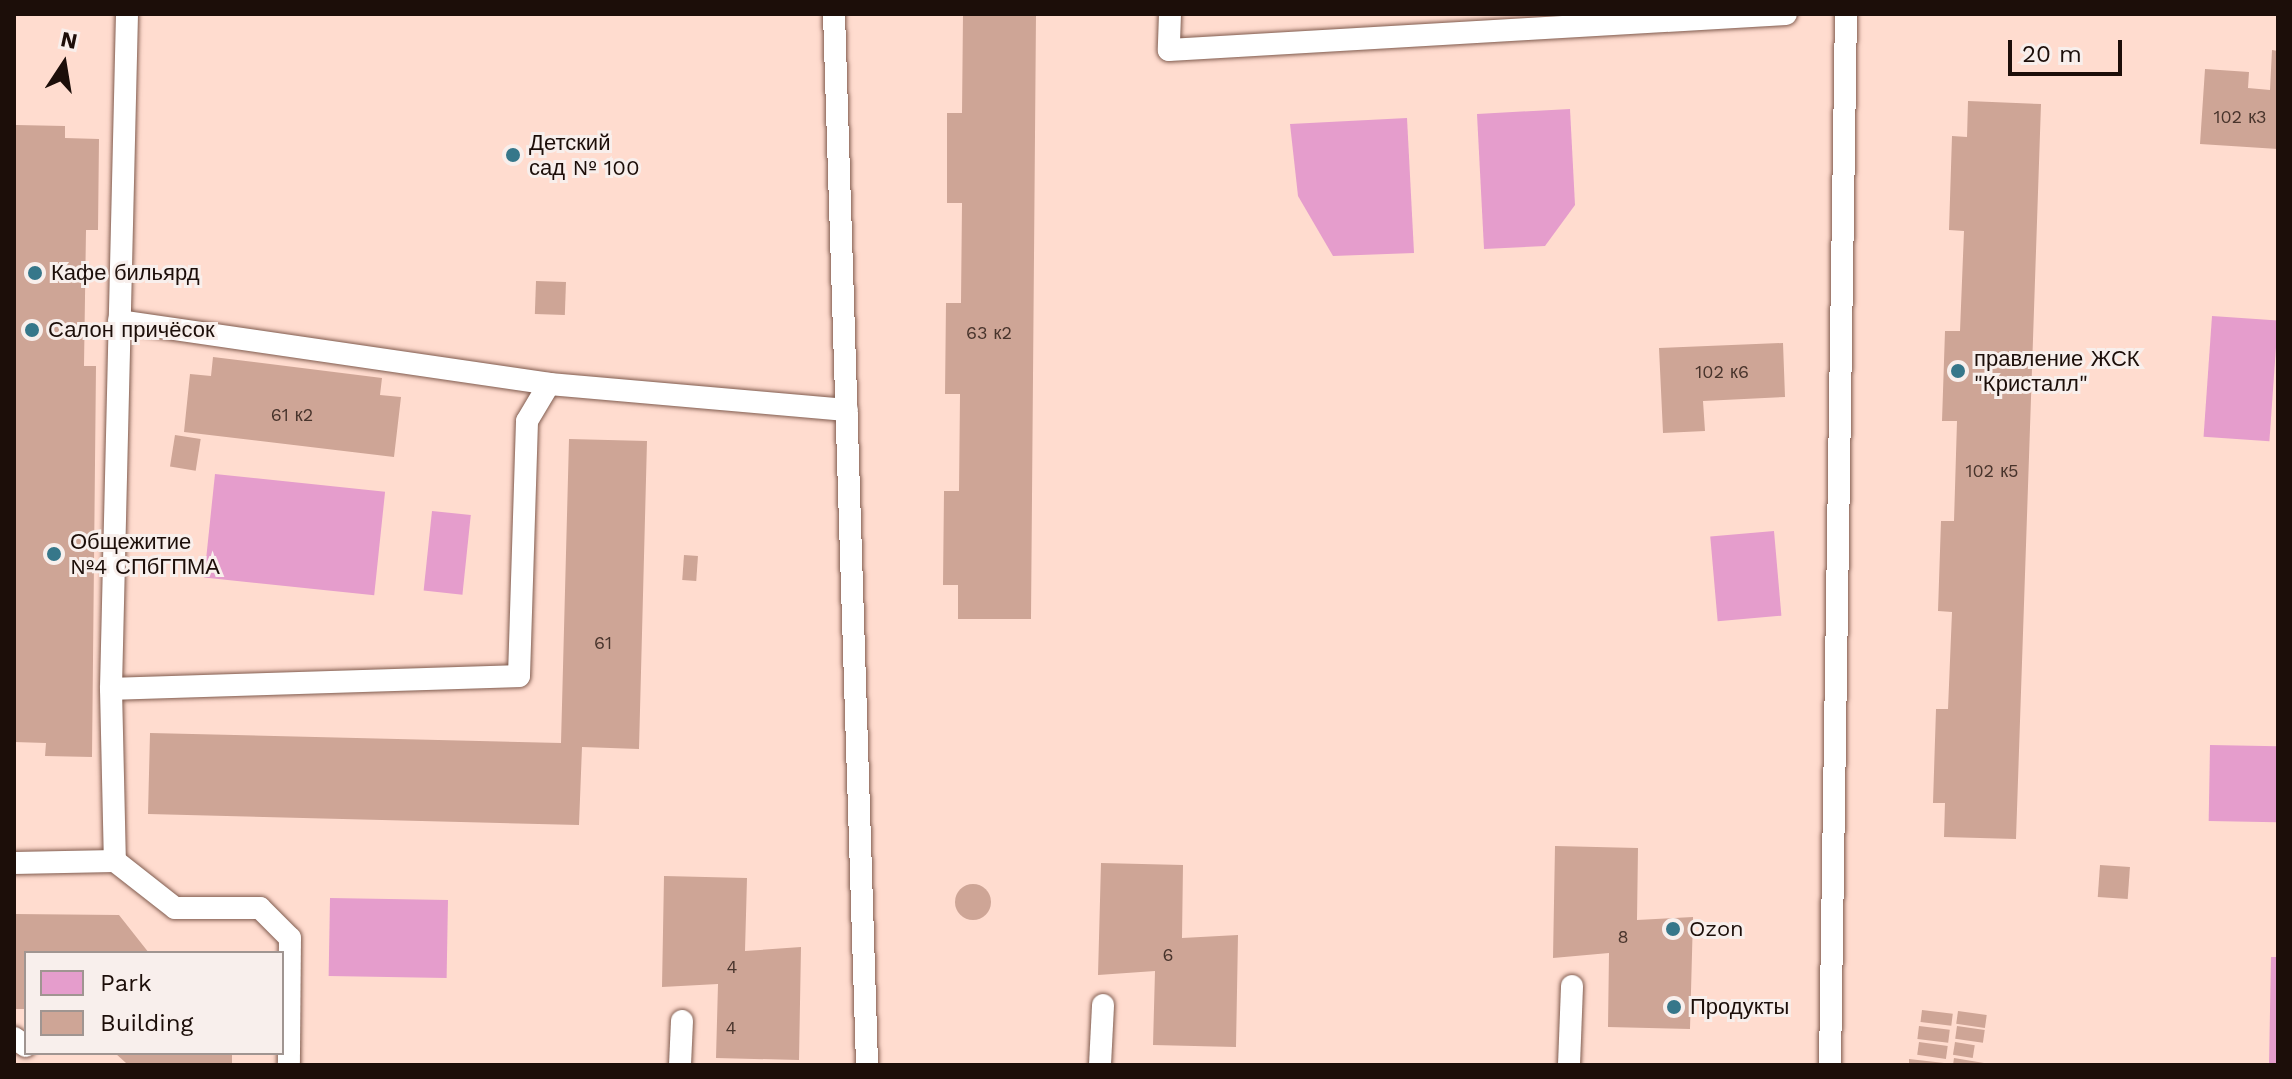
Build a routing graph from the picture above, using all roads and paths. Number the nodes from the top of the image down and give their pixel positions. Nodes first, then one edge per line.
1 (127, 14) edge
2 (834, 14) edge
3 (1170, 14) edge
4 (1786, 14) edge
5 (1846, 14) edge
6 (1762, 16) edge
7 (119, 321) junction
8 (549, 384) junction
9 (847, 410) junction
10 (111, 689) junction
11 (115, 861) junction
12 (14, 863) edge
13 (1572, 986) dead end
14 (1103, 1005) dead end
15 (682, 1021) dead end
16 (289, 1065) edge
17 (680, 1065) edge
18 (867, 1065) edge
19 (1100, 1065) edge
20 (1569, 1065) edge
21 (1830, 1065) edge

1 - 7 lane
2 - 9 lane
3 - 6 lane
4 - 6 lane
5 - 21 lane
7 - 8 lane
7 - 10 lane
8 - 9 lane
8 - 10 lane
9 - 18 lane
10 - 11 lane
11 - 12 lane
11 - 16 lane
13 - 20 lane
14 - 19 lane
15 - 17 lane

